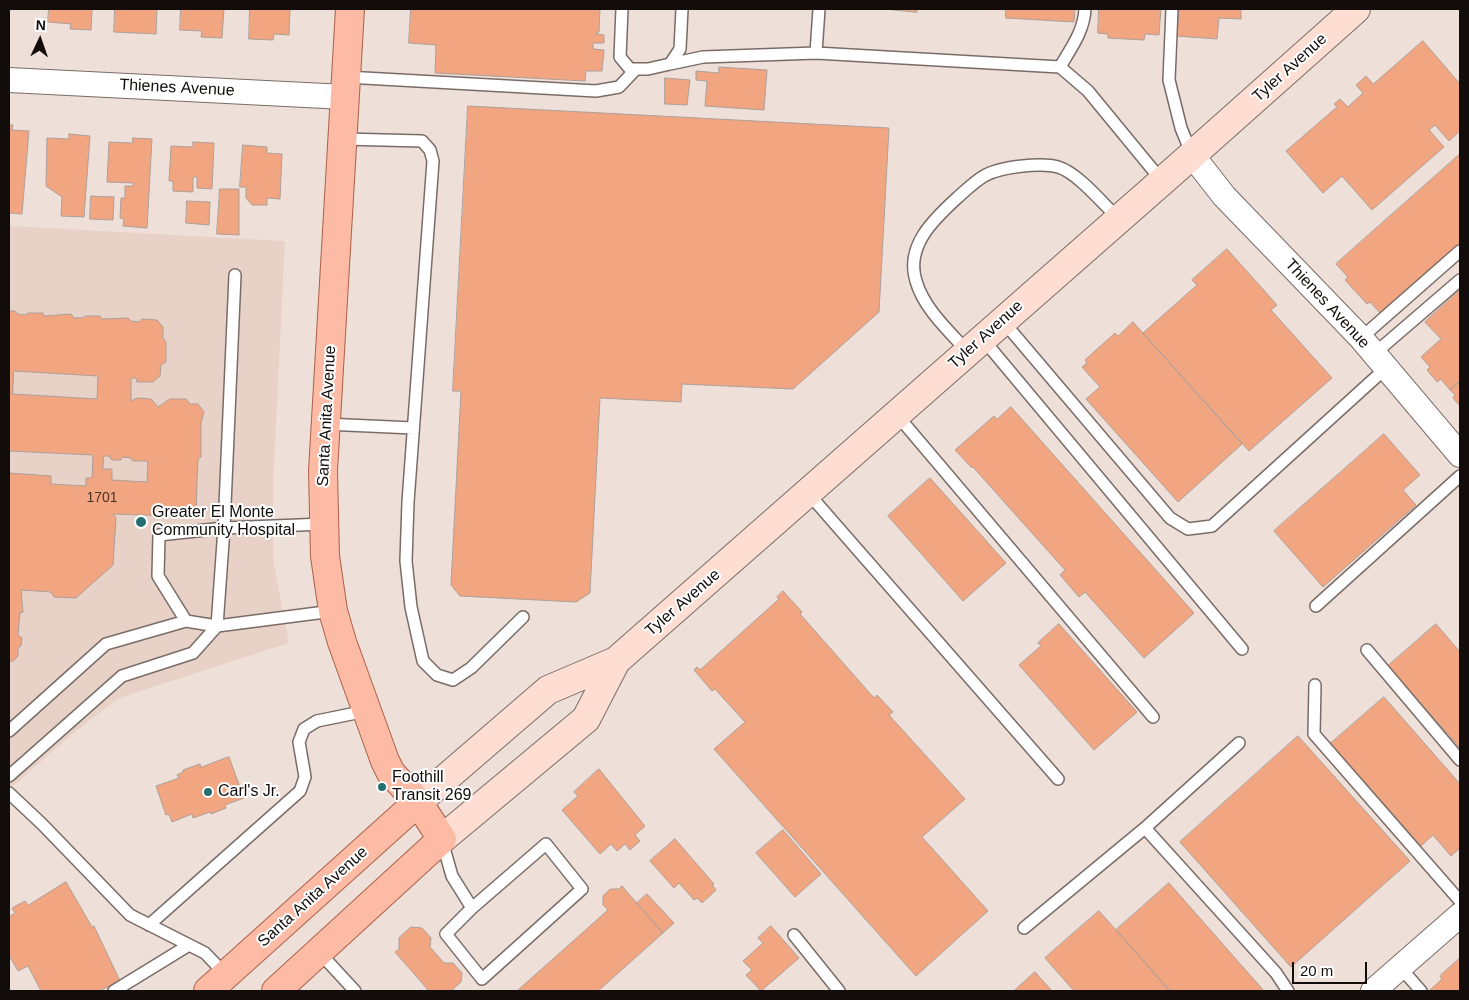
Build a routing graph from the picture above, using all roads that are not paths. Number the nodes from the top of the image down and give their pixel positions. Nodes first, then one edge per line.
1 (350, 9) edge
2 (622, 9) edge
3 (682, 9) edge
4 (819, 9) edge
5 (1085, 9) edge
6 (1172, 9) edge
7 (1356, 9) edge
8 (816, 53) junction
9 (670, 64) junction
10 (1060, 67) junction
11 (636, 69) junction
12 (9, 80) edge
13 (346, 87) junction
14 (343, 139) junction
15 (1192, 155) junction
16 (1162, 181) junction
17 (1119, 218) junction
18 (1460, 251) edge
19 (235, 275) dead end
20 (1460, 280) edge
21 (1002, 320) junction
22 (975, 345) junction
23 (1374, 353) junction
24 (897, 415) junction
25 (326, 424) junction
26 (414, 428) junction
27 (1460, 455) edge
28 (1460, 476) edge
29 (808, 493) junction
30 (324, 524) junction
31 (224, 528) junction
32 (1316, 606) dead end
33 (333, 610) junction
34 (522, 617) dead end
35 (186, 621) junction
36 (217, 626) junction
37 (1242, 650) dead end
38 (1367, 650) dead end
39 (616, 661) junction
40 (1315, 685) dead end
41 (366, 711) junction
42 (1153, 717) dead end
43 (9, 731) edge
44 (1239, 743) dead end
45 (1460, 760) edge
46 (9, 776) edge
47 (1058, 778) dead end
48 (9, 793) edge
49 (418, 802) junction
50 (1145, 828) junction
51 (442, 839) junction
52 (1460, 901) edge
53 (472, 908) junction
54 (1460, 915) edge
55 (149, 925) junction
56 (1024, 928) dead end
57 (794, 935) dead end
58 (189, 945) junction
59 (319, 952) junction
60 (1400, 967) junction
61 (217, 983) edge
62 (114, 991) edge
63 (276, 991) edge
64 (355, 991) edge
65 (838, 991) edge
66 (1288, 991) edge
67 (1373, 991) edge
68 (1421, 991) edge

1 - 13 main road, Santa Anita Avenue
2 - 11 lane
3 - 9 lane
4 - 8 lane
5 - 10 lane
6 - 15 lane
7 - 15 main road, Tyler Avenue
8 - 9 lane
8 - 10 lane
9 - 11 lane
10 - 16 lane
11 - 13 lane
12 - 13 street, Thienes Avenue
13 - 14 main road, Santa Anita Avenue
14 - 25 main road, Santa Anita Avenue
14 - 26 lane
15 - 16 main road, Tyler Avenue
15 - 23 street, Thienes Avenue
16 - 17 main road, Tyler Avenue
17 - 21 main road, Tyler Avenue
17 - 22 lane
18 - 23 lane
19 - 31 lane
20 - 23 lane
21 - 22 main road, Tyler Avenue
21 - 23 lane
22 - 24 main road, Tyler Avenue
22 - 37 lane
23 - 27 street, Thienes Avenue
24 - 29 main road, Tyler Avenue
24 - 42 lane
25 - 26 lane
25 - 30 main road, Santa Anita Avenue
26 - 34 lane
28 - 32 lane
29 - 39 main road, Tyler Avenue
29 - 47 lane
30 - 31 lane
30 - 33 main road, Santa Anita Avenue
31 - 35 lane
31 - 36 lane
33 - 36 lane
33 - 41 main road, Santa Anita Avenue
35 - 36 lane
35 - 43 lane
36 - 46 lane
38 - 45 lane
39 - 49 main road, Tyler Avenue
39 - 51 main road, Tyler Avenue
40 - 52 lane
41 - 49 main road, Santa Anita Avenue
41 - 55 lane
44 - 50 lane
48 - 55 lane
49 - 51 main road, Santa Anita Avenue
49 - 61 main road, Santa Anita Avenue
50 - 56 lane
50 - 66 lane
51 - 53 lane
51 - 59 main road
53 - 53 lane
54 - 60 street
55 - 58 lane
57 - 65 lane
58 - 61 lane
58 - 62 lane
59 - 63 main road
59 - 64 lane
60 - 67 street
60 - 68 lane

